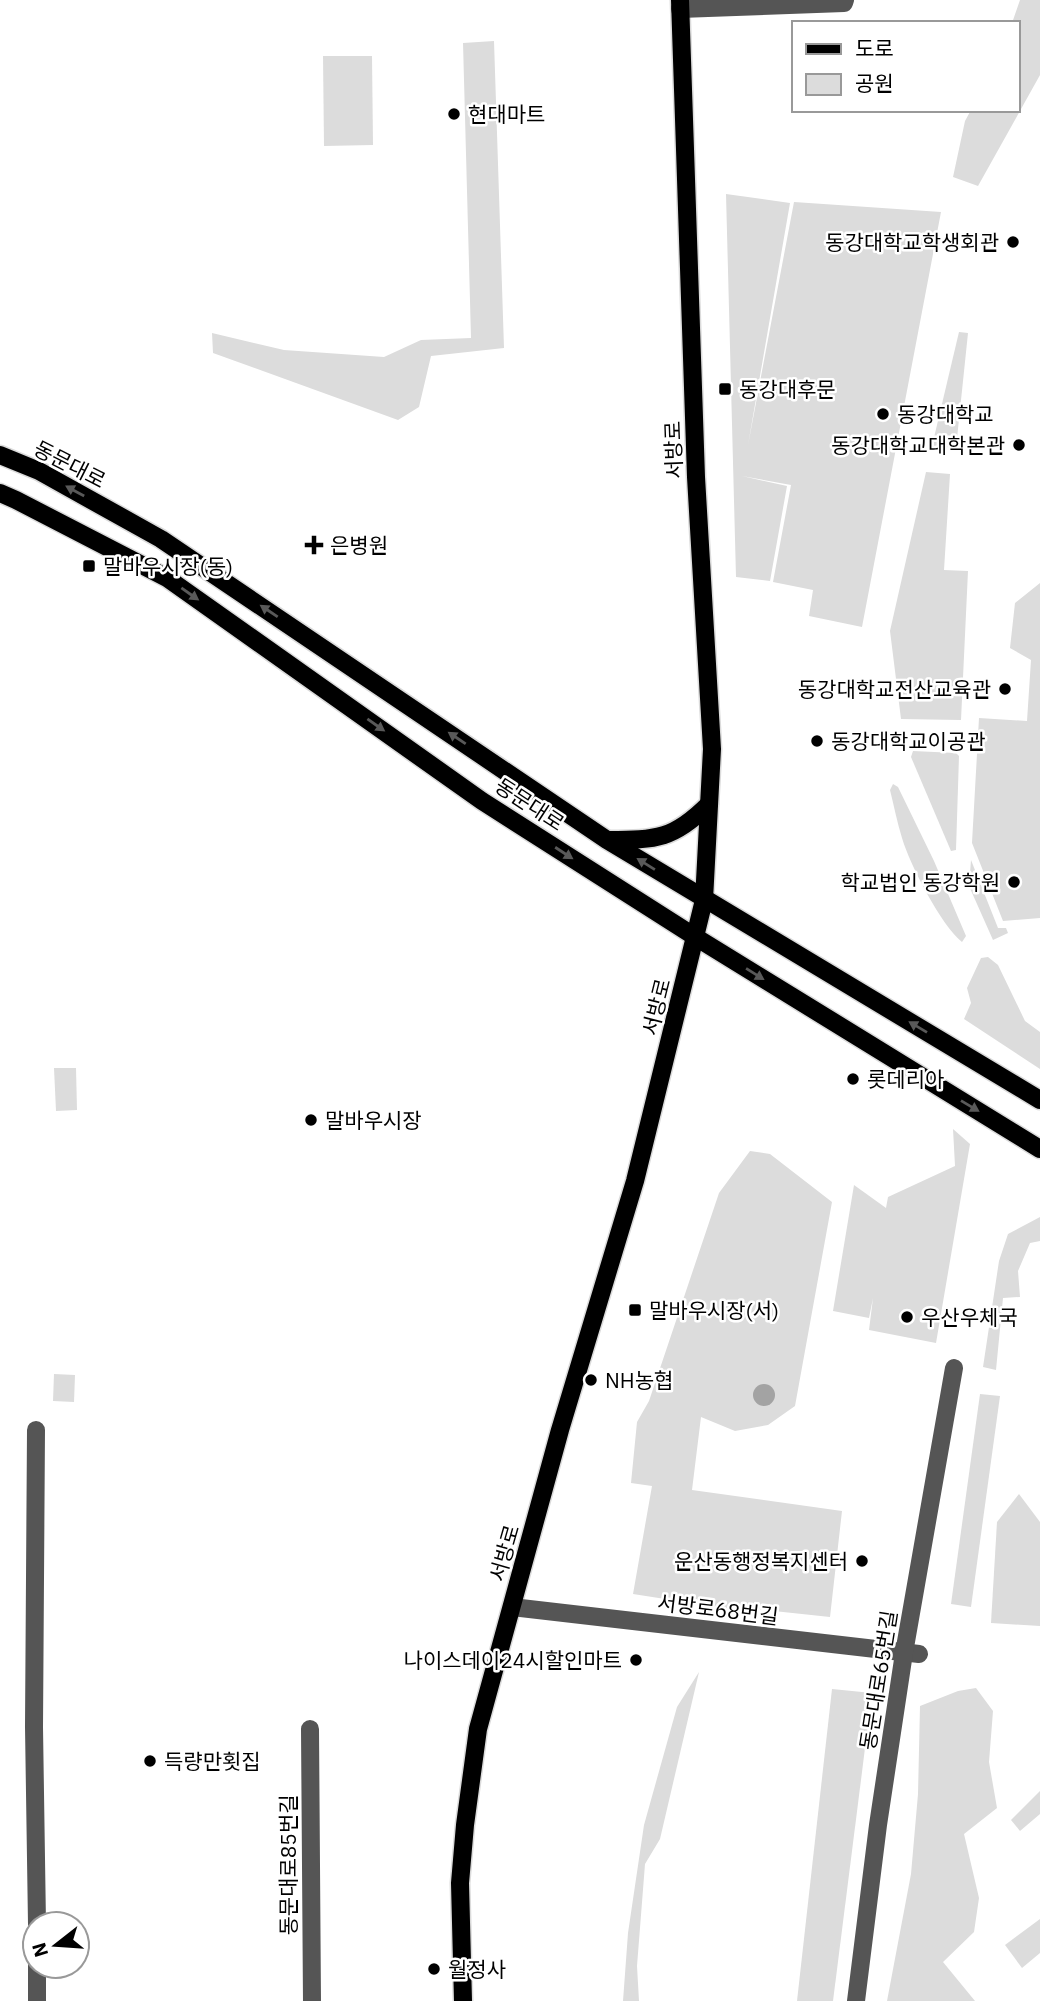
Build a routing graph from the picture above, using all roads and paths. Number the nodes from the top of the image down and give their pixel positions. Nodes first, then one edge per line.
1 (845, 0) edge
2 (680, 4) edge
3 (0, 455) edge
4 (0, 493) edge
5 (709, 804) junction
6 (607, 840) junction
7 (704, 900) junction
8 (697, 938) junction
9 (1040, 1100) edge
10 (1040, 1149) edge
11 (954, 1368) dead end
12 (36, 1430) dead end
13 (512, 1607) junction
14 (912, 1654) junction
15 (310, 1729) dead end
16 (37, 1910) edge
17 (37, 1980) edge
18 (37, 2001) edge
19 (312, 2001) edge
20 (463, 2001) edge
21 (856, 2001) edge

1 - 2 street
2 - 5 main road, 서방로
6 -> 3 main road, 동문대로
4 -> 8 main road, 동문대로
5 - 6 main road
5 - 7 main road, 서방로
7 -> 6 main road, 동문대로
7 - 8 main road, 서방로
9 -> 7 main road, 동문대로
8 -> 10 main road, 동문대로
8 - 13 main road, 서방로
11 - 14 street, 동문대로65번길
12 - 16 street
13 - 14 street, 서방로68번길
13 - 20 main road, 서방로
14 - 21 street, 동문대로65번길
15 - 19 street, 동문대로85번길
17 - 18 street

